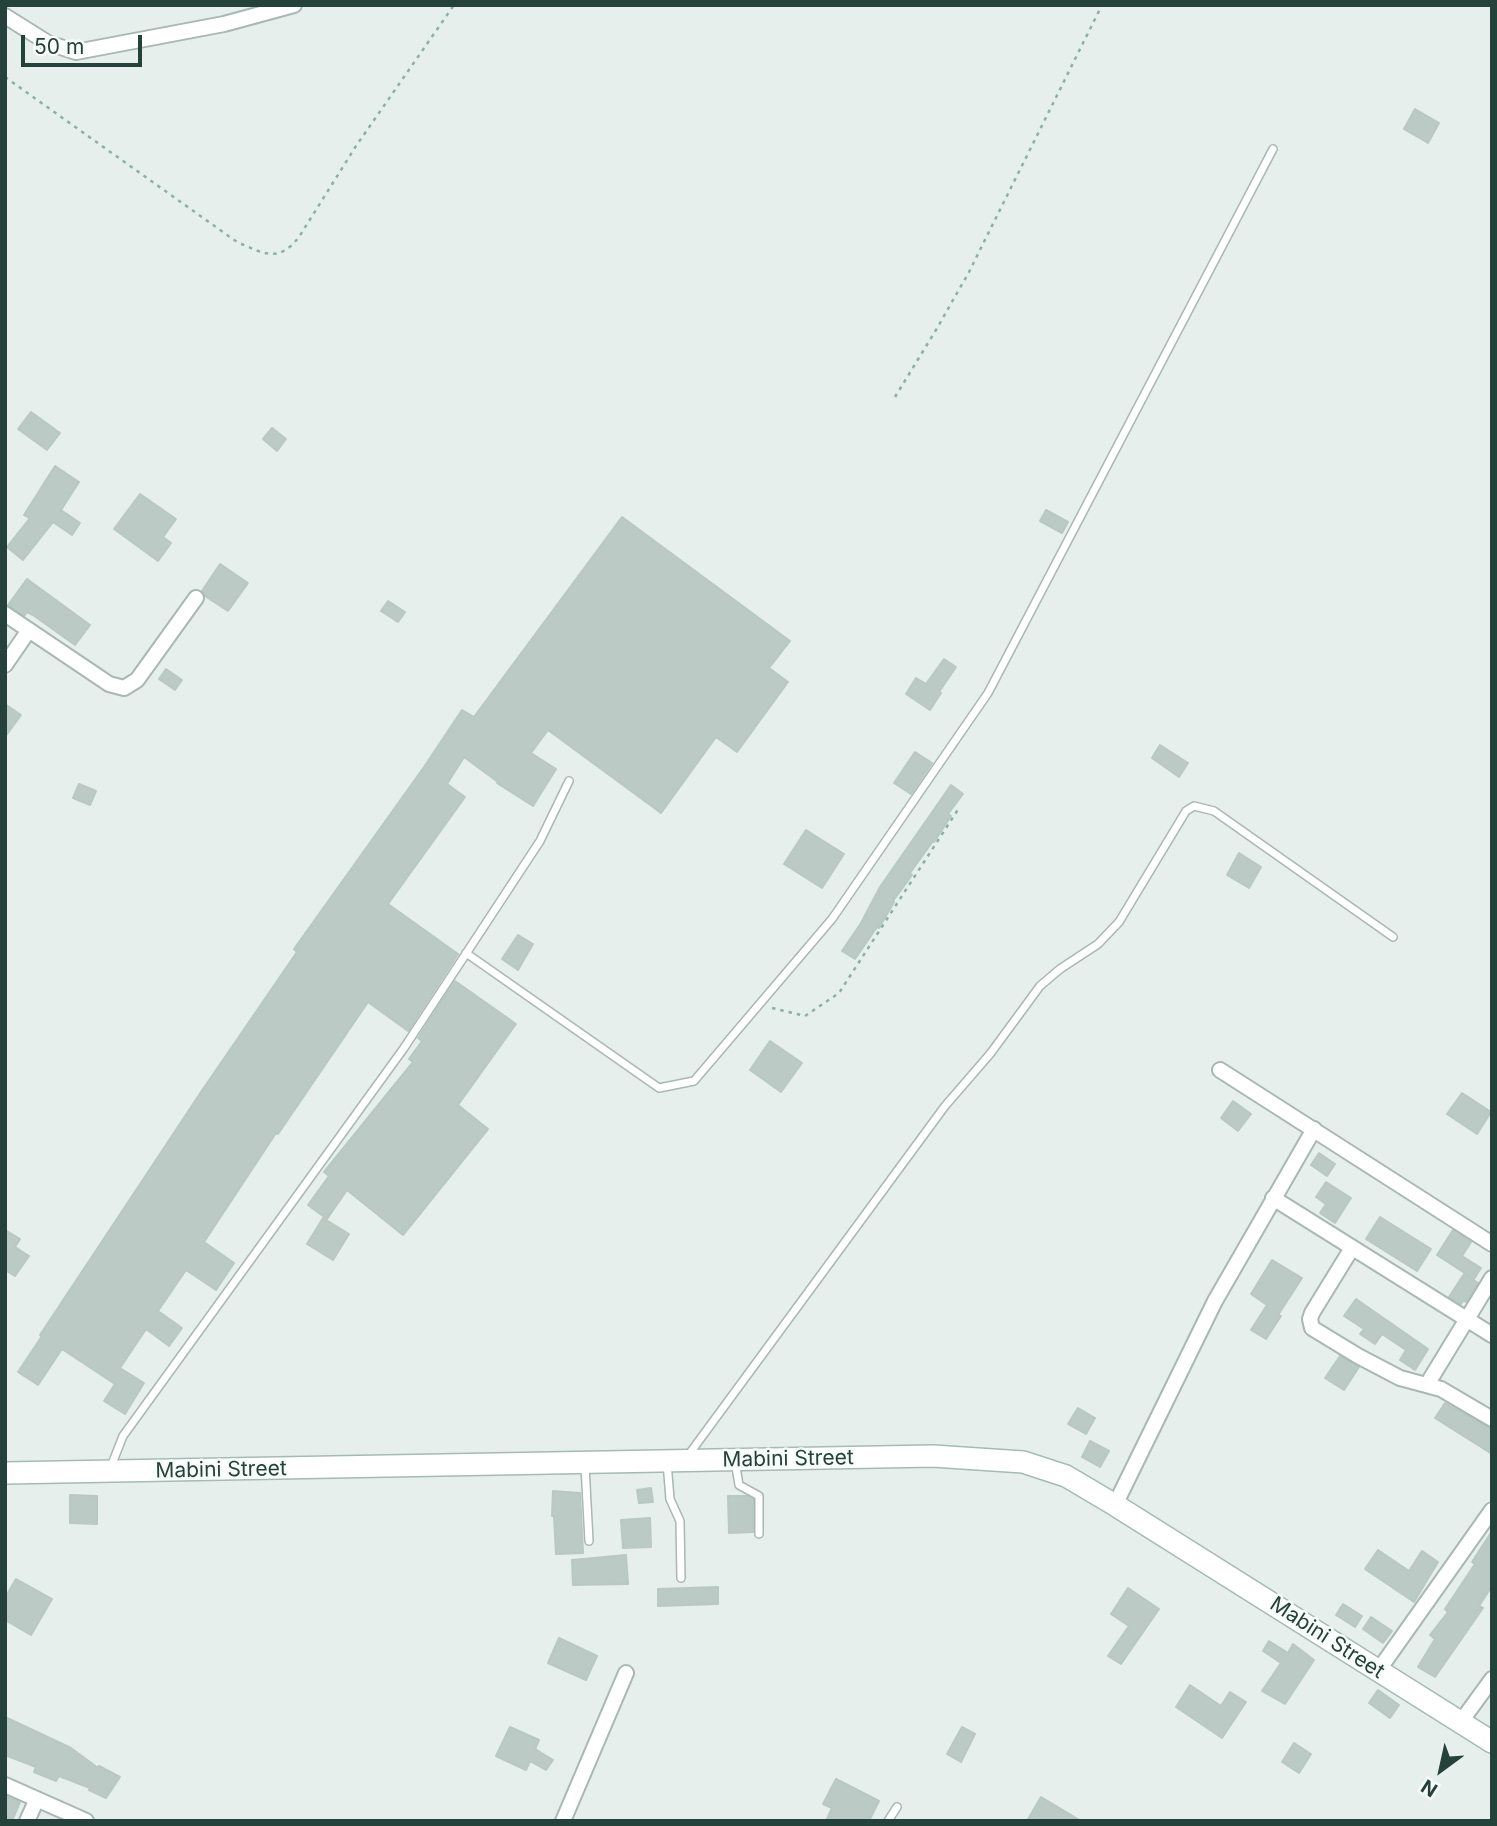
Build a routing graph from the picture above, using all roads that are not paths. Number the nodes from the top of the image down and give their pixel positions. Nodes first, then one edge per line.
1 (294, 5) edge
2 (5, 16) edge
3 (1273, 149) dead end
4 (196, 598) dead end
5 (5, 614) edge
6 (29, 630) junction
7 (5, 665) edge
8 (569, 781) dead end
9 (1393, 937) dead end
10 (466, 953) junction
11 (1220, 1070) dead end
12 (1314, 1129) junction
13 (1273, 1198) junction
14 (1492, 1244) edge
15 (1352, 1248) junction
16 (1492, 1278) edge
17 (1466, 1319) junction
18 (1492, 1335) edge
19 (1427, 1383) junction
20 (1492, 1419) edge
21 (676, 1461) junction
22 (735, 1461) junction
23 (584, 1462) junction
24 (109, 1472) junction
25 (5, 1473) edge
26 (1115, 1505) junction
27 (1492, 1510) edge
28 (759, 1534) dead end
29 (589, 1541) dead end
30 (681, 1578) dead end
31 (1378, 1671) junction
32 (626, 1673) dead end
33 (1492, 1679) edge
34 (1460, 1723) junction
35 (1492, 1742) edge
36 (5, 1785) edge
37 (37, 1799) junction
38 (897, 1807) dead end
39 (27, 1821) edge
40 (86, 1821) edge
41 (563, 1821) edge
42 (888, 1821) edge

1 - 2 street
3 - 10 lane
4 - 6 street
5 - 6 street
6 - 7 street
8 - 10 lane
9 - 21 lane
10 - 24 lane
11 - 12 street
12 - 13 street
12 - 14 street
13 - 15 street
13 - 26 street
15 - 17 street
15 - 19 street
16 - 17 street
17 - 18 street
17 - 19 street
19 - 20 street
21 - 22 main road, Mabini Street
21 - 23 main road, Mabini Street
21 - 30 lane
22 - 26 main road, Mabini Street
22 - 28 lane
23 - 24 main road, Mabini Street
23 - 29 lane
24 - 25 main road, Mabini Street
26 - 31 main road, Mabini Street
27 - 31 street
31 - 34 main road, Mabini Street
32 - 41 street
33 - 34 street
34 - 35 main road, Mabini Street
36 - 37 street
37 - 39 street
37 - 40 street
38 - 42 lane

